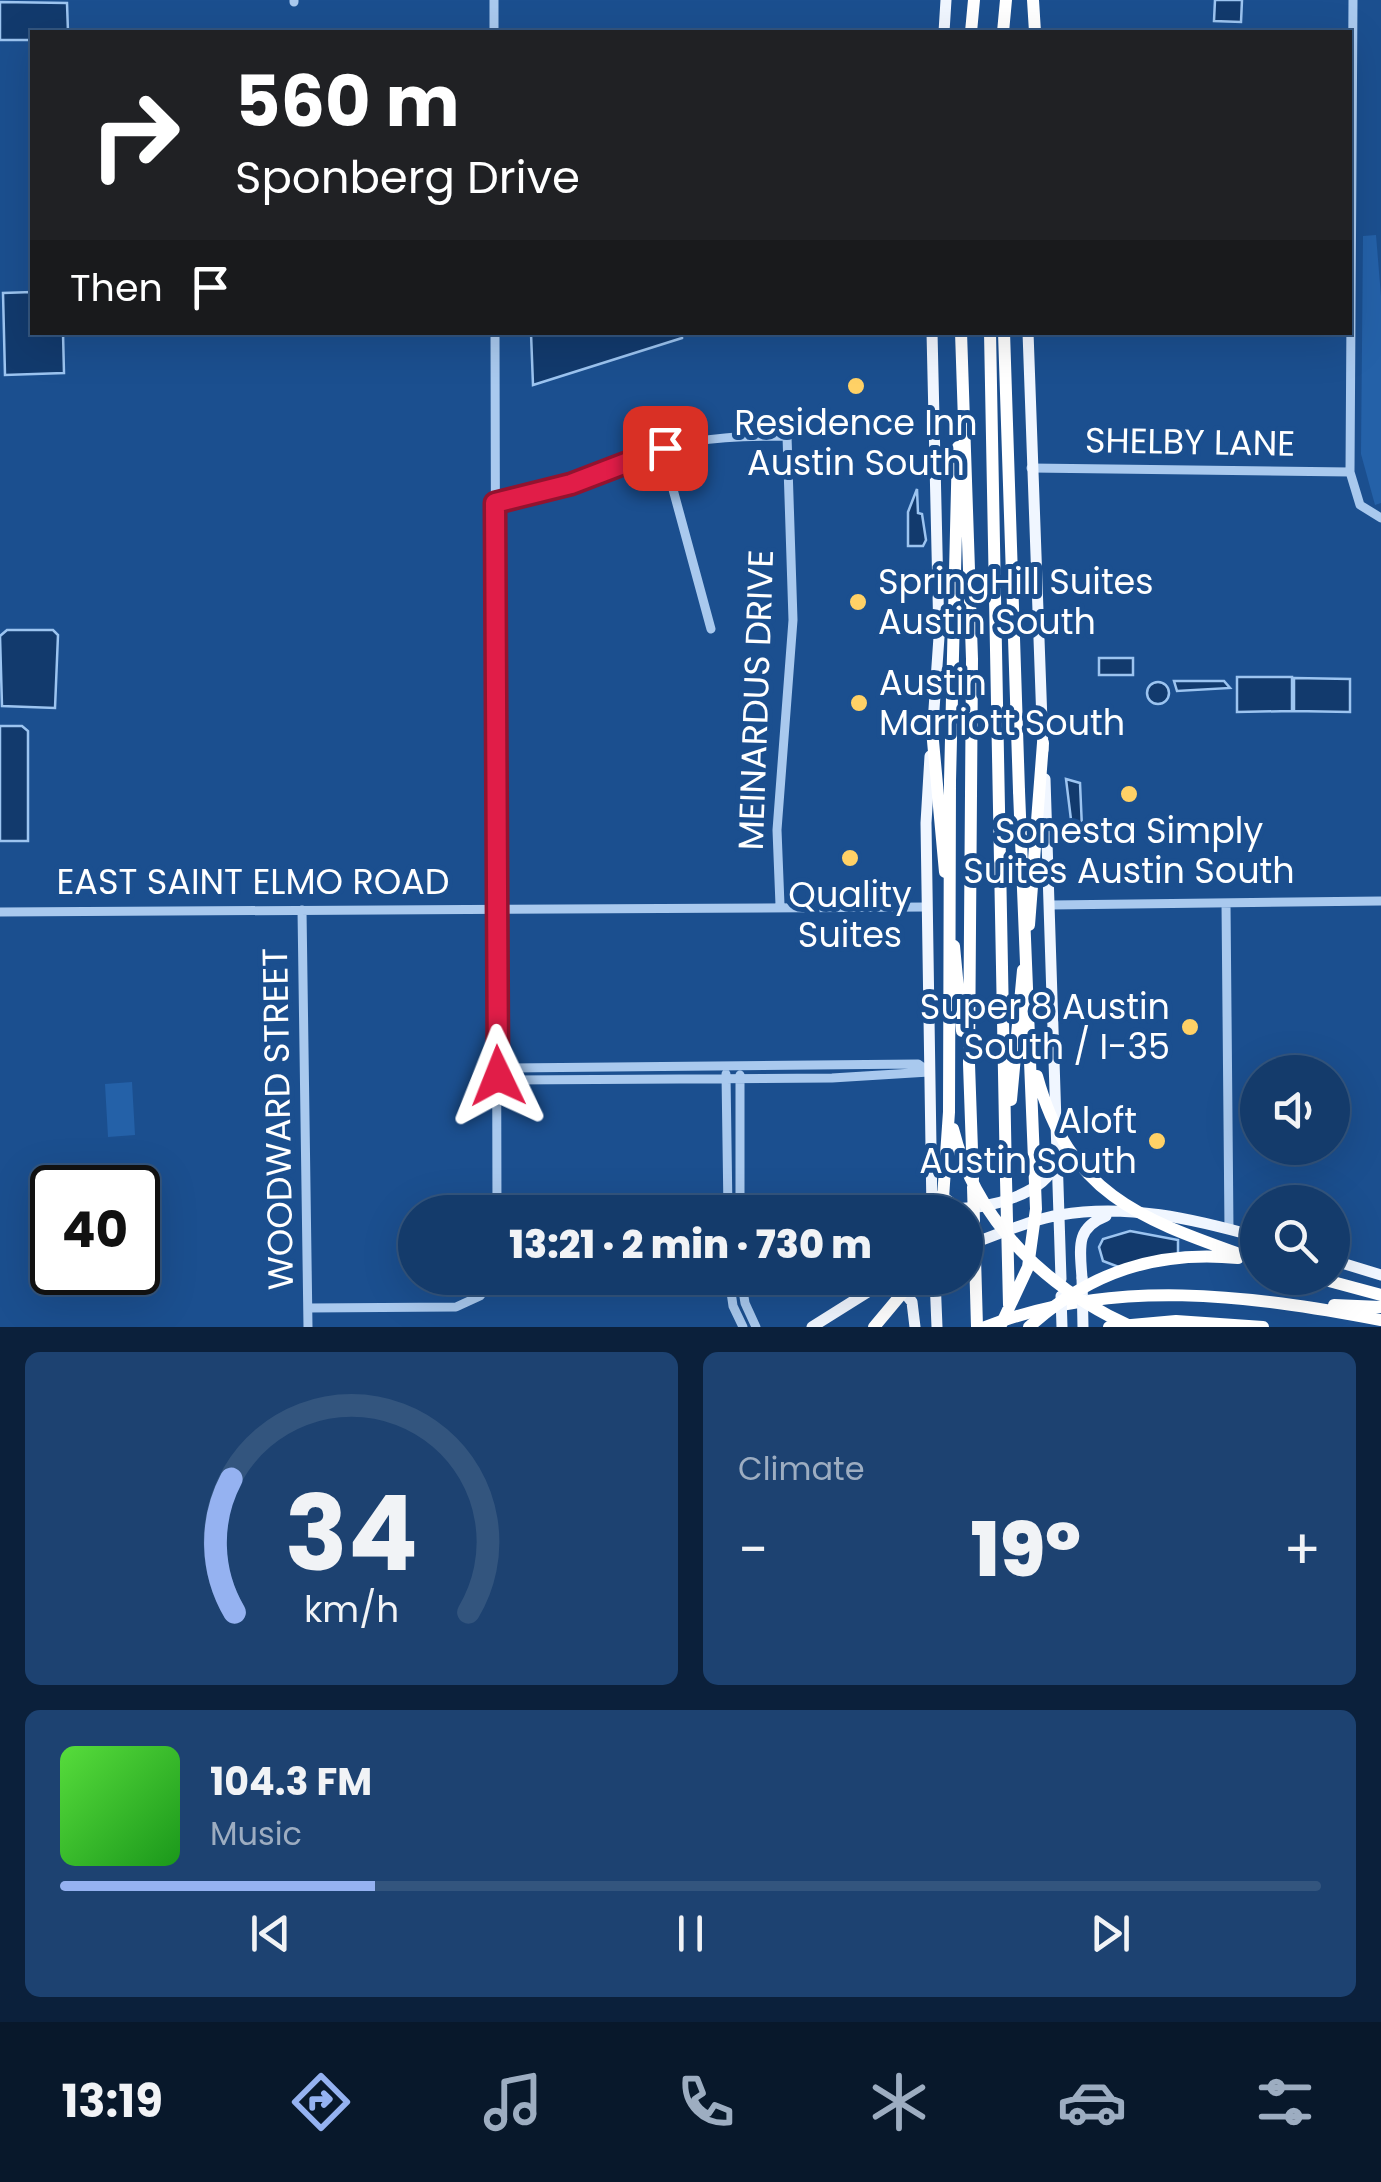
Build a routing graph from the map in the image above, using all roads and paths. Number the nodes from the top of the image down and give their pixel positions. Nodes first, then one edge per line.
1 (494, 0) edge
2 (946, 0) edge
3 (974, 0) edge
4 (1006, 0) edge
5 (1036, 0) edge
6 (1354, 0) edge
7 (494, 30) edge
8 (944, 30) edge
9 (971, 30) edge
10 (1003, 30) edge
11 (1036, 30) edge
12 (1352, 236) edge
13 (495, 335) edge
14 (932, 335) edge
15 (961, 335) edge
16 (990, 335) edge
17 (1004, 335) edge
18 (1028, 335) edge
19 (1351, 335) edge
20 (962, 404) junction
21 (662, 449) junction
22 (1030, 468) junction
23 (1350, 472) junction
24 (495, 503) junction
25 (1377, 517) edge
26 (711, 629) dead end
27 (932, 730) junction
28 (1043, 743) junction
29 (1381, 902) edge
30 (1226, 903) junction
31 (1052, 904) junction
32 (780, 906) junction
33 (495, 908) junction
34 (926, 908) junction
35 (302, 910) junction
36 (0, 912) edge
37 (1033, 1060) junction
38 (969, 1064) junction
39 (726, 1067) junction
40 (740, 1072) junction
41 (929, 1072) junction
42 (498, 1076) junction
43 (726, 1078) junction
44 (949, 1112) junction
45 (1006, 1136) junction
46 (1056, 1158) junction
47 (930, 1179) junction
48 (497, 1195) edge
49 (728, 1195) edge
50 (740, 1195) edge
51 (931, 1195) edge
52 (943, 1195) edge
53 (1115, 1212) junction
54 (1060, 1214) junction
55 (1229, 1228) junction
56 (1240, 1231) edge
57 (983, 1240) edge
58 (1240, 1254) edge
59 (1240, 1259) edge
60 (1350, 1266) edge
61 (1381, 1275) edge
62 (1350, 1287) edge
63 (481, 1295) edge
64 (731, 1295) edge
65 (744, 1295) edge
66 (862, 1295) edge
67 (901, 1295) edge
68 (907, 1295) edge
69 (935, 1295) edge
70 (1381, 1295) edge
71 (1311, 1305) junction
72 (1381, 1307) edge
73 (308, 1308) junction
74 (1381, 1320) edge
75 (936, 1323) edge
76 (1239, 1326) edge
77 (308, 1327) edge
78 (743, 1327) edge
79 (756, 1327) edge
80 (812, 1327) edge
81 (874, 1327) edge
82 (915, 1327) edge
83 (977, 1327) edge
84 (985, 1327) edge
85 (1000, 1327) edge
86 (1009, 1327) edge
87 (1028, 1327) edge
88 (1062, 1327) edge
89 (1083, 1327) edge
90 (1108, 1327) edge
91 (1132, 1327) edge
92 (1263, 1327) edge

1 - 7 street
2 - 8 main road
3 - 9 highway
4 - 10 highway
5 - 11 highway
6 - 12 street
13 - 24 street
14 - 27 main road
15 - 20 highway
16 - 45 highway
17 - 37 highway, bridge
18 - 22 main road
19 - 23 street
20 - 38 highway
20 - 44 highway, bridge
21 - 24 street
21 - 26 street
21 - 32 street, MEINARDUS DRIVE
22 - 23 street, SHELBY LANE
22 - 28 main road
23 - 25 street
24 - 33 street
27 - 34 main road
27 - 38 highway
28 - 31 main road
28 - 45 highway
29 - 30 street
30 - 31 street
30 - 55 street
31 - 46 main road
32 - 33 street, EAST SAINT ELMO ROAD
32 - 34 street, EAST SAINT ELMO ROAD
33 - 35 street, EAST SAINT ELMO ROAD
33 - 42 street
34 - 41 main road
35 - 36 street, EAST SAINT ELMO ROAD
35 - 73 street, WOODWARD STREET
37 - 58 highway, bridge
37 - 85 highway, bridge
38 - 83 highway, bridge
39 - 40 street
39 - 42 street
39 - 43 street
40 - 41 street
40 - 43 street
40 - 50 street
41 - 47 main road
42 - 43 street
42 - 48 street
43 - 49 street
44 - 52 highway, bridge
44 - 91 highway, bridge
45 - 86 highway, bridge
46 - 47 main road
46 - 54 main road
47 - 51 main road
53 - 54 main road
53 - 55 main road
53 - 89 main road, bridge
54 - 57 main road
54 - 88 main road, bridge
55 - 56 main road
59 - 87 highway, bridge
60 - 61 main road
62 - 70 highway
63 - 73 street
64 - 78 street
65 - 79 street
66 - 80 main road
67 - 81 highway, bridge
68 - 82 main road
69 - 75 main road
71 - 72 highway
71 - 74 highway
71 - 84 highway
73 - 77 street, WOODWARD STREET
76 - 90 highway
76 - 92 highway

